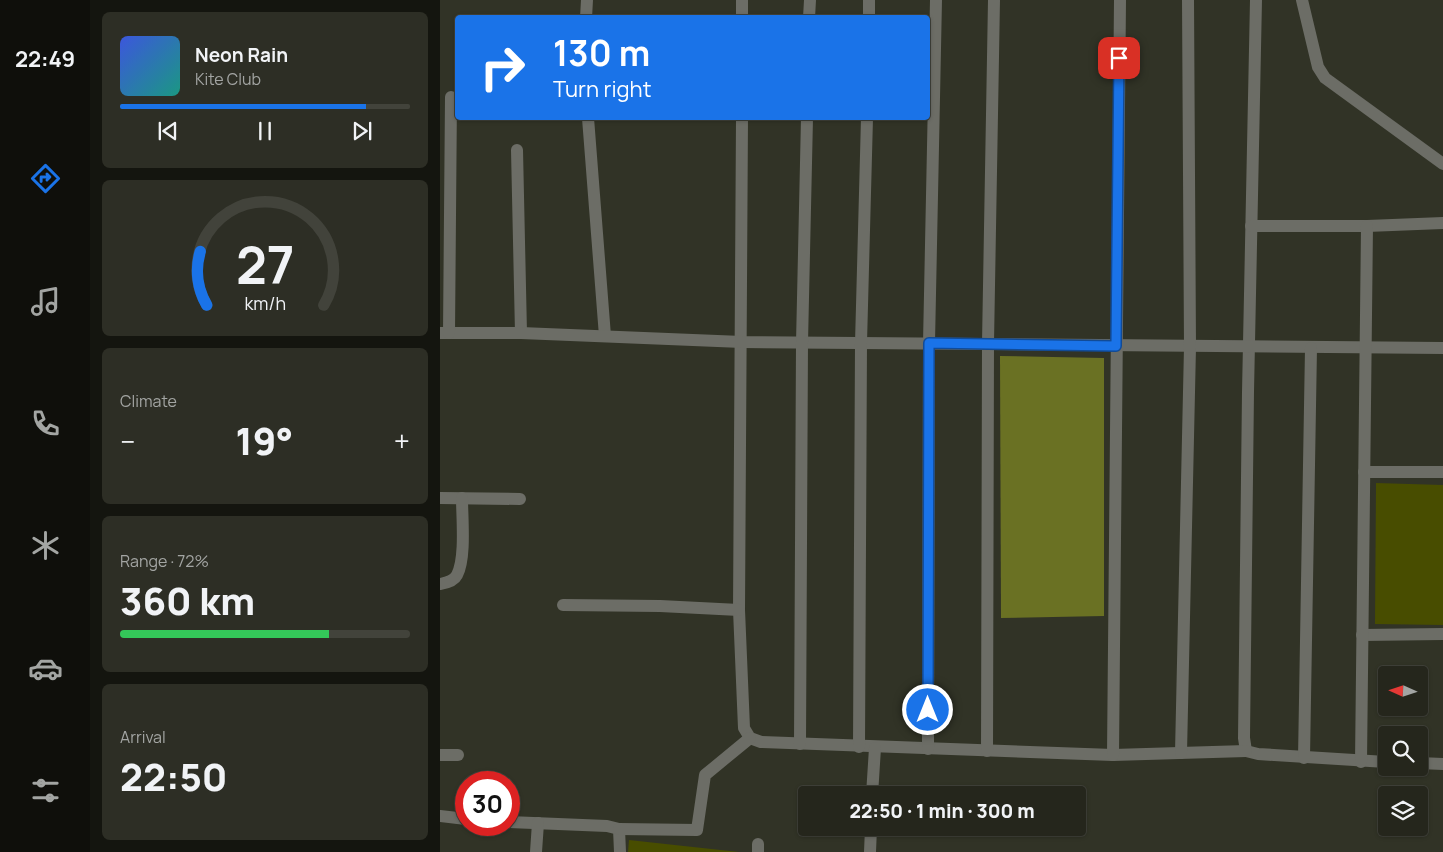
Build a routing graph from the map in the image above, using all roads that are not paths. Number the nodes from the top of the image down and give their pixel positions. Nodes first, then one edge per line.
1 (586, 0) edge
2 (742, 0) edge
3 (810, 0) edge
4 (869, 0) edge
5 (936, 0) edge
6 (994, 0) edge
7 (1120, 0) edge
8 (1188, 0) edge
9 (1256, 0) edge
10 (1302, 0) edge
11 (586, 15) edge
12 (742, 15) edge
13 (809, 15) edge
14 (869, 15) edge
15 (451, 96) dead end
16 (588, 120) edge
17 (742, 120) edge
18 (807, 120) edge
19 (867, 120) edge
20 (517, 150) dead end
21 (1443, 164) edge
22 (1443, 223) edge
23 (1251, 226) junction
24 (1366, 226) junction
25 (445, 333) edge
26 (521, 333) junction
27 (605, 336) junction
28 (742, 342) junction
29 (802, 343) junction
30 (861, 343) junction
31 (929, 343) junction
32 (988, 344) junction
33 (1116, 346) junction
34 (1190, 347) junction
35 (1249, 348) junction
36 (1311, 348) junction
37 (1366, 348) junction
38 (1443, 348) edge
39 (1364, 472) junction
40 (1443, 472) edge
41 (440, 498) edge
42 (462, 498) junction
43 (520, 499) dead end
44 (440, 584) edge
45 (563, 605) dead end
46 (739, 610) junction
47 (1443, 634) edge
48 (1362, 635) junction
49 (750, 738) junction
50 (800, 744) junction
51 (859, 747) junction
52 (875, 748) junction
53 (928, 749) junction
54 (988, 751) junction
55 (1246, 751) junction
56 (1181, 753) junction
57 (440, 755) edge
58 (458, 755) dead end
59 (1113, 755) junction
60 (1304, 758) junction
61 (1361, 762) junction
62 (1378, 762) edge
63 (1428, 763) edge
64 (1443, 764) edge
65 (873, 786) edge
66 (441, 816) edge
67 (455, 818) edge
68 (520, 822) edge
69 (538, 823) junction
70 (619, 829) junction
71 (871, 836) edge
72 (536, 852) edge
73 (620, 852) edge
74 (870, 852) edge

1 - 11 street
2 - 12 street
3 - 13 street
4 - 14 street
5 - 31 street
6 - 32 street
7 - 33 street
8 - 34 street
9 - 23 street
10 - 21 street
15 - 25 street
16 - 27 street
17 - 28 street
18 - 29 street
19 - 30 street
20 - 26 street
22 - 24 street
23 - 24 street
23 - 35 street
24 - 37 street
25 - 26 street
26 - 27 street
27 - 28 street
28 - 29 street
28 - 46 street
29 - 30 street
29 - 50 street
30 - 31 street
30 - 51 street
31 - 32 street
31 - 53 street
32 - 33 street
32 - 54 street
33 - 34 street
33 - 59 street
34 - 35 street
34 - 56 street
35 - 36 street
35 - 55 street
36 - 37 street
36 - 60 street
37 - 38 street
37 - 39 street
39 - 40 street
39 - 48 street
41 - 42 street
42 - 43 street
42 - 44 street
45 - 46 street
46 - 49 street
47 - 48 street
48 - 61 street
49 - 50 street
49 - 70 street
50 - 51 street
51 - 52 street
52 - 53 street
52 - 65 street
53 - 54 street
54 - 59 street
55 - 56 street
55 - 60 street
56 - 59 street
57 - 58 street
60 - 61 street
61 - 62 street
63 - 64 street
66 - 67 street
68 - 69 street
69 - 70 street
69 - 72 street
70 - 73 street
71 - 74 street

